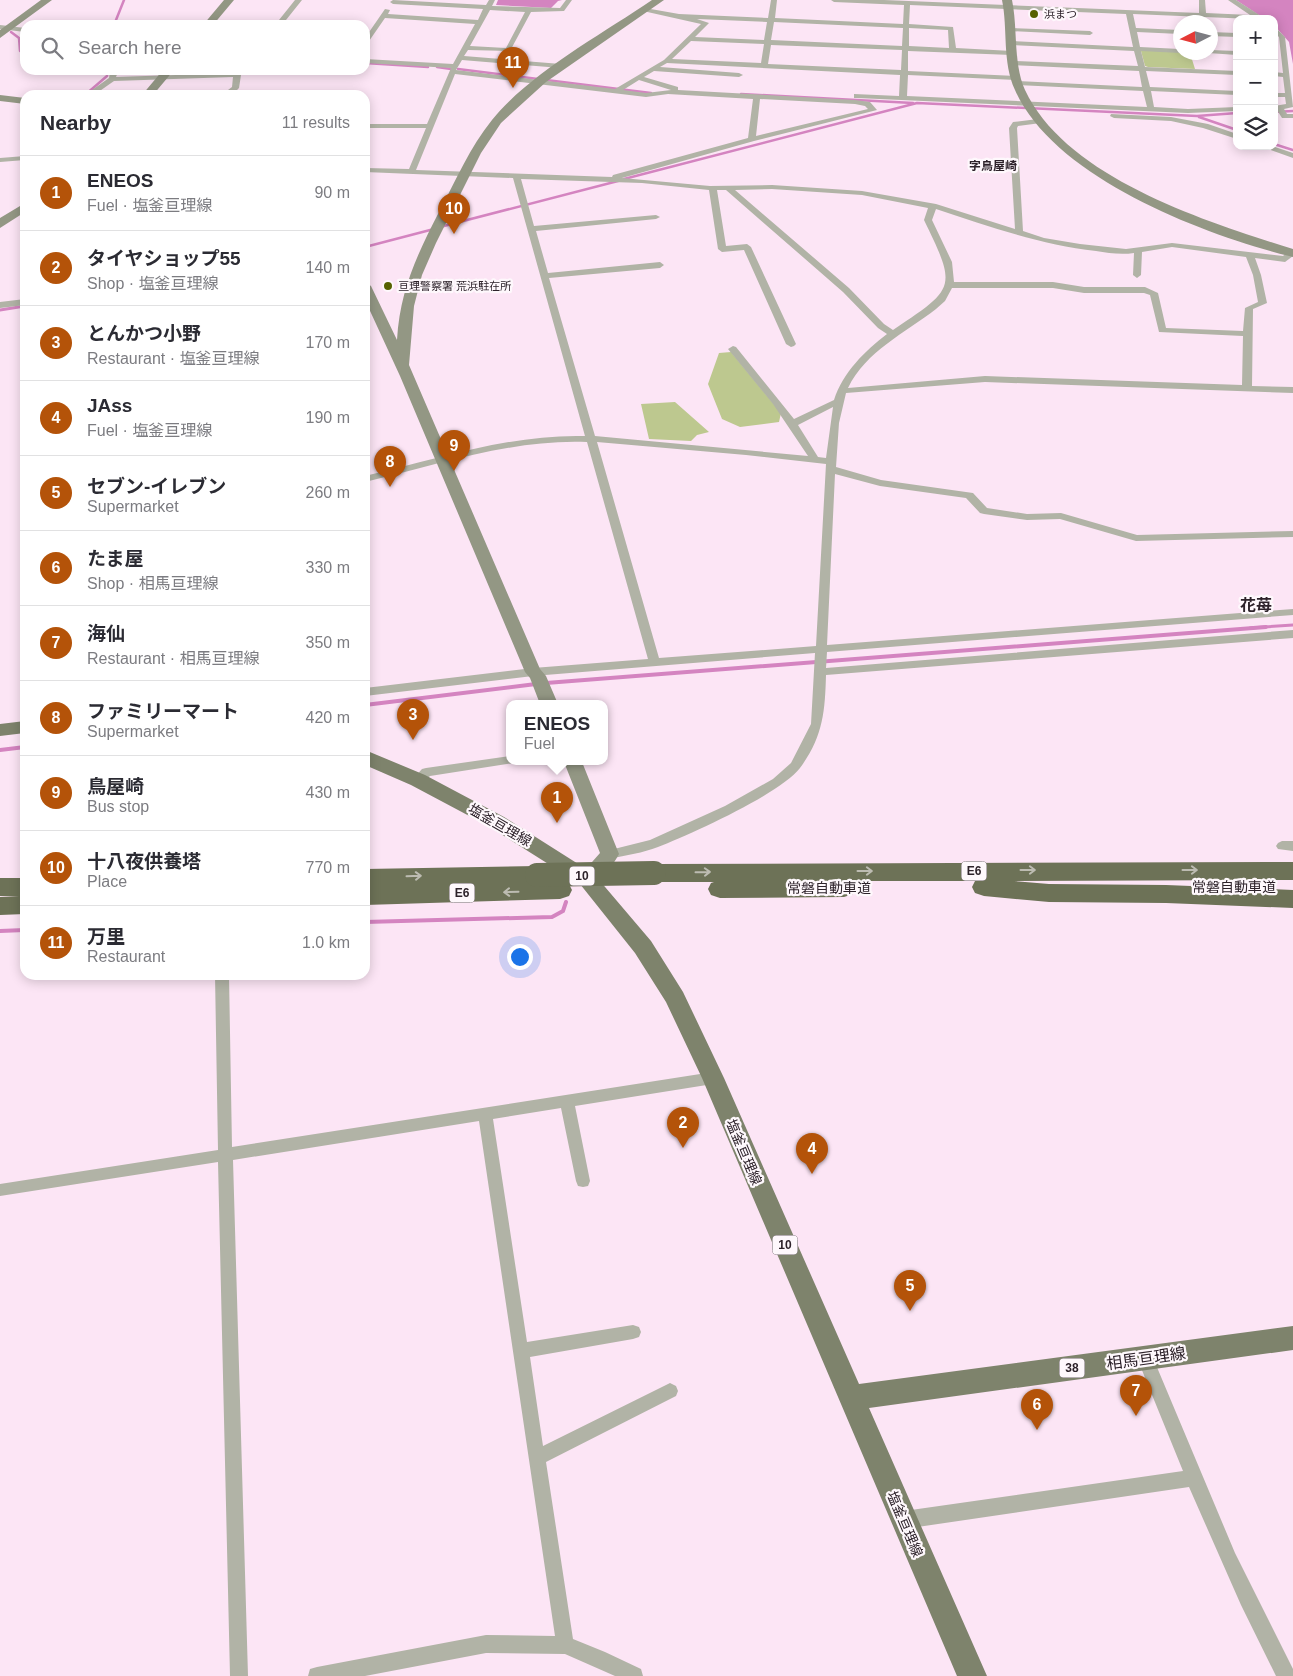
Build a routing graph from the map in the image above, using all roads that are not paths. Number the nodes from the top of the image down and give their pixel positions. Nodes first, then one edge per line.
1 (47, 0) edge
2 (229, 0) edge
3 (299, 0) edge
4 (492, 0) edge
5 (569, 0) edge
6 (659, 0) edge
7 (774, 0) edge
8 (834, 0) edge
9 (1202, 0) edge
10 (1231, 0) edge
11 (394, 1) edge
12 (863, 1) edge
13 (449, 3) edge
14 (907, 3) junction
15 (959, 3) edge
16 (971, 3) edge
17 (1008, 3) edge
18 (488, 7) junction
19 (529, 10) junction
20 (645, 10) junction
21 (1129, 12) junction
22 (1204, 15) joint
23 (1255, 15) edge
24 (383, 16) junction
25 (679, 16) junction
26 (1218, 16) edge
27 (1233, 17) edge
28 (212, 20) edge
29 (282, 20) edge
30 (771, 20) junction
31 (480, 22) junction
32 (1088, 22) junction
33 (907, 26) junction
34 (5, 27) edge
35 (20, 29) edge
36 (729, 30) junction
37 (1011, 30) junction
38 (1134, 30) junction
39 (1173, 32) edge
40 (843, 34) junction
41 (1218, 34) edge
42 (0, 35) edge
43 (1233, 35) edge
44 (370, 36) edge
45 (806, 36) dead end
46 (1278, 36) edge
47 (881, 39) dead end
48 (689, 40) junction
49 (767, 43) junction
50 (806, 44) junction
51 (880, 47) junction
52 (1091, 47) junction
53 (465, 48) junction
54 (906, 48) junction
55 (1138, 49) junction
56 (1173, 50) edge
57 (953, 51) junction
58 (1218, 52) edge
59 (1012, 53) junction
60 (1233, 53) edge
61 (1278, 55) edge
62 (1284, 55) junction
63 (460, 58) junction
64 (370, 61) edge
65 (666, 61) junction
66 (561, 66) junction
67 (764, 66) junction
68 (1142, 68) junction
69 (453, 69) junction
70 (653, 69) junction
71 (693, 72) junction
72 (1233, 72) edge
73 (906, 74) junction
74 (1278, 74) edge
75 (113, 75) edge
76 (155, 75) edge
77 (165, 75) edge
78 (238, 75) edge
79 (1287, 75) junction
80 (739, 76) dead end
81 (639, 78) junction
82 (112, 79) junction
83 (544, 80) junction
84 (690, 80) dead end
85 (1016, 80) junction
86 (619, 89) junction
87 (1146, 89) junction
88 (96, 90) edge
89 (152, 90) edge
90 (233, 90) edge
91 (1233, 93) edge
92 (1278, 95) edge
93 (1289, 95) junction
94 (757, 97) junction
95 (0, 98) edge
96 (903, 98) junction
97 (20, 100) edge
98 (1151, 109) junction
99 (1233, 109) edge
100 (1279, 109) edge
101 (1031, 111) junction
102 (1293, 116) edge
103 (370, 126) edge
104 (428, 126) junction
105 (1233, 136) edge
106 (752, 139) junction
107 (1276, 150) edge
108 (1293, 156) edge
109 (20, 158) edge
110 (0, 160) edge
111 (370, 170) edge
112 (412, 171) junction
113 (465, 173) junction
114 (516, 176) junction
115 (608, 180) junction
116 (713, 188) junction
117 (728, 188) junction
118 (934, 206) junction
119 (20, 211) edge
120 (656, 217) dead end
121 (0, 224) edge
122 (532, 229) junction
123 (1019, 232) junction
124 (1138, 252) junction
125 (1293, 253) edge
126 (1250, 256) junction
127 (660, 265) dead end
128 (1137, 275) dead end
129 (545, 276) junction
130 (950, 285) junction
131 (370, 297) edge
132 (20, 303) edge
133 (0, 305) edge
134 (893, 334) junction
135 (1247, 334) junction
136 (791, 344) dead end
137 (733, 349) dead end
138 (402, 365) junction
139 (1247, 389) junction
140 (1293, 390) edge
141 (841, 396) junction
142 (794, 423) junction
143 (592, 439) junction
144 (442, 458) junction
145 (815, 460) junction
146 (830, 466) junction
147 (370, 478) edge
148 (1293, 534) edge
149 (1293, 612) edge
150 (1293, 634) edge
151 (821, 650) junction
152 (656, 662) junction
153 (820, 672) junction
154 (540, 686) edge
155 (370, 692) edge
156 (20, 728) edge
157 (0, 730) edge
158 (370, 760) edge
159 (506, 761) edge
160 (575, 765) edge
161 (418, 780) junction
162 (610, 854) junction
163 (1293, 870) edge
164 (370, 878) edge
165 (587, 879) junction
166 (654, 881) junction
167 (0, 887) edge
168 (20, 887) edge
169 (984, 887) junction
170 (1293, 888) edge
171 (370, 896) edge
172 (1293, 899) edge
173 (20, 905) edge
174 (0, 906) edge
175 (222, 980) edge
176 (715, 1084) junction
177 (567, 1101) junction
178 (485, 1114) junction
179 (225, 1154) junction
180 (583, 1181) dead end
181 (0, 1190) edge
182 (633, 1332) dead end
183 (1293, 1338) edge
184 (521, 1351) junction
185 (1145, 1358) junction
186 (670, 1390) dead end
187 (851, 1398) junction
188 (537, 1458) junction
189 (1194, 1478) junction
190 (904, 1520) junction
191 (565, 1645) junction
192 (239, 1676) edge
193 (317, 1676) edge
194 (634, 1676) edge
195 (972, 1676) edge
196 (1286, 1676) edge

1 - 34 street
2 - 28 street
3 - 29 street
4 - 18 street
5 - 19 street
6 - 20 street
7 - 30 street
8 - 12 street
9 - 22 street
10 - 23 street
11 - 13 street
11 - 24 street
12 - 14 street
13 - 18 street
14 - 15 street
14 - 33 street
15 - 16 street
16 - 17 street
17 - 32 street
17 - 37 street
18 - 19 street
18 - 31 street
19 - 53 street
20 - 25 street
20 - 66 street
21 - 22 street
21 - 32 street
21 - 38 street
24 - 31 street
24 - 44 street
25 - 36 street
25 - 48 street
26 - 27 street
30 - 36 street
30 - 40 street
30 - 49 street
31 - 53 street
32 - 37 street
32 - 52 street
33 - 40 street
33 - 54 street
33 - 57 street
34 - 35 street
34 - 42 street
36 - 48 street
36 - 49 street
37 - 59 street
38 - 39 street
38 - 55 street
40 - 50 street
40 - 51 street
41 - 43 street
45 - 50 street
46 - 62 street
47 - 51 street
48 - 65 street
49 - 50 street
49 - 67 street
51 - 54 street
52 - 55 street
52 - 59 street
53 - 63 street
54 - 57 street
54 - 73 street
55 - 56 street
55 - 68 street
57 - 59 street
58 - 60 street
59 - 68 street
59 - 85 street
61 - 62 street
62 - 79 street
63 - 66 street
63 - 69 street
64 - 69 street
65 - 67 street
65 - 70 street
66 - 83 street
67 - 73 street
68 - 72 street
68 - 87 street
69 - 83 street
69 - 104 street
70 - 71 street
70 - 81 street
71 - 80 street
71 - 84 street
73 - 85 street
73 - 96 street
74 - 79 street
75 - 82 street
76 - 82 street
77 - 89 street
78 - 90 street
79 - 93 street
81 - 86 street
81 - 96 street
82 - 88 street
83 - 86 street
83 - 113 street
85 - 87 street
85 - 101 street
86 - 94 street
87 - 91 street
87 - 98 street
92 - 93 street
93 - 100 street
94 - 106 street
94 - 106 street
95 - 97 street
96 - 101 street
98 - 99 street
98 - 101 street
100 - 102 street
101 - 105 street
101 - 123 street
101 - 125 street
103 - 104 street
104 - 112 street
106 - 115 street
107 - 108 street
109 - 110 street
111 - 112 street
112 - 113 street
113 - 114 street
113 - 138 street
114 - 115 street
114 - 122 street
115 - 116 street
116 - 117 street
116 - 136 street
117 - 118 street
117 - 134 street
118 - 123 street
118 - 130 street
119 - 121 street
120 - 122 street
122 - 129 street
123 - 124 street
124 - 126 street
124 - 128 street
125 - 126 street
126 - 135 street
127 - 129 street
129 - 143 street
130 - 134 street
130 - 135 street
131 - 138 street
132 - 133 street
134 - 141 street
135 - 139 street
137 - 142 street
138 - 144 street
139 - 140 street
139 - 141 street
141 - 142 street
141 - 146 street
142 - 145 street
143 - 144 street
143 - 145 street
143 - 152 street
144 - 147 street
144 - 154 street
145 - 146 street
146 - 148 street
146 - 151 street
149 - 151 street
150 - 153 street
151 - 152 street
151 - 153 street
152 - 154 street
153 - 162 street
154 - 155 street
156 - 157 main road
158 - 161 main road, 塩釜亘理線 / 10
159 - 161 street
160 - 162 street
161 - 165 main road, 塩釜亘理線 / 10
162 - 165 street
166 -> 163 highway, 常磐自動車道 / E6
164 -> 166 highway, 常磐自動車道 / E6, bridge
165 - 176 main road, 塩釜亘理線 / 10
166 - 169 highway, 常磐自動車道 / E6
166 -> 171 highway, 常磐自動車道 / E6
167 - 168 highway
169 - 170 highway, 常磐自動車道 / E6
169 - 172 highway
173 - 174 highway
175 - 179 street
176 - 177 street
176 - 187 main road, 塩釜亘理線 / 10
177 - 178 street
177 - 180 street
178 - 179 street
178 - 184 street
179 - 181 street
179 - 192 street
182 - 184 street
183 - 185 main road, 相馬亘理線 / 38
184 - 188 street
185 - 187 main road, 相馬亘理線 / 38
185 - 189 street
186 - 188 street
187 - 190 main road, 塩釜亘理線 / 10
188 - 191 street
189 - 190 street
189 - 196 street
190 - 195 main road, 塩釜亘理線 / 10
191 - 193 street
191 - 194 street

